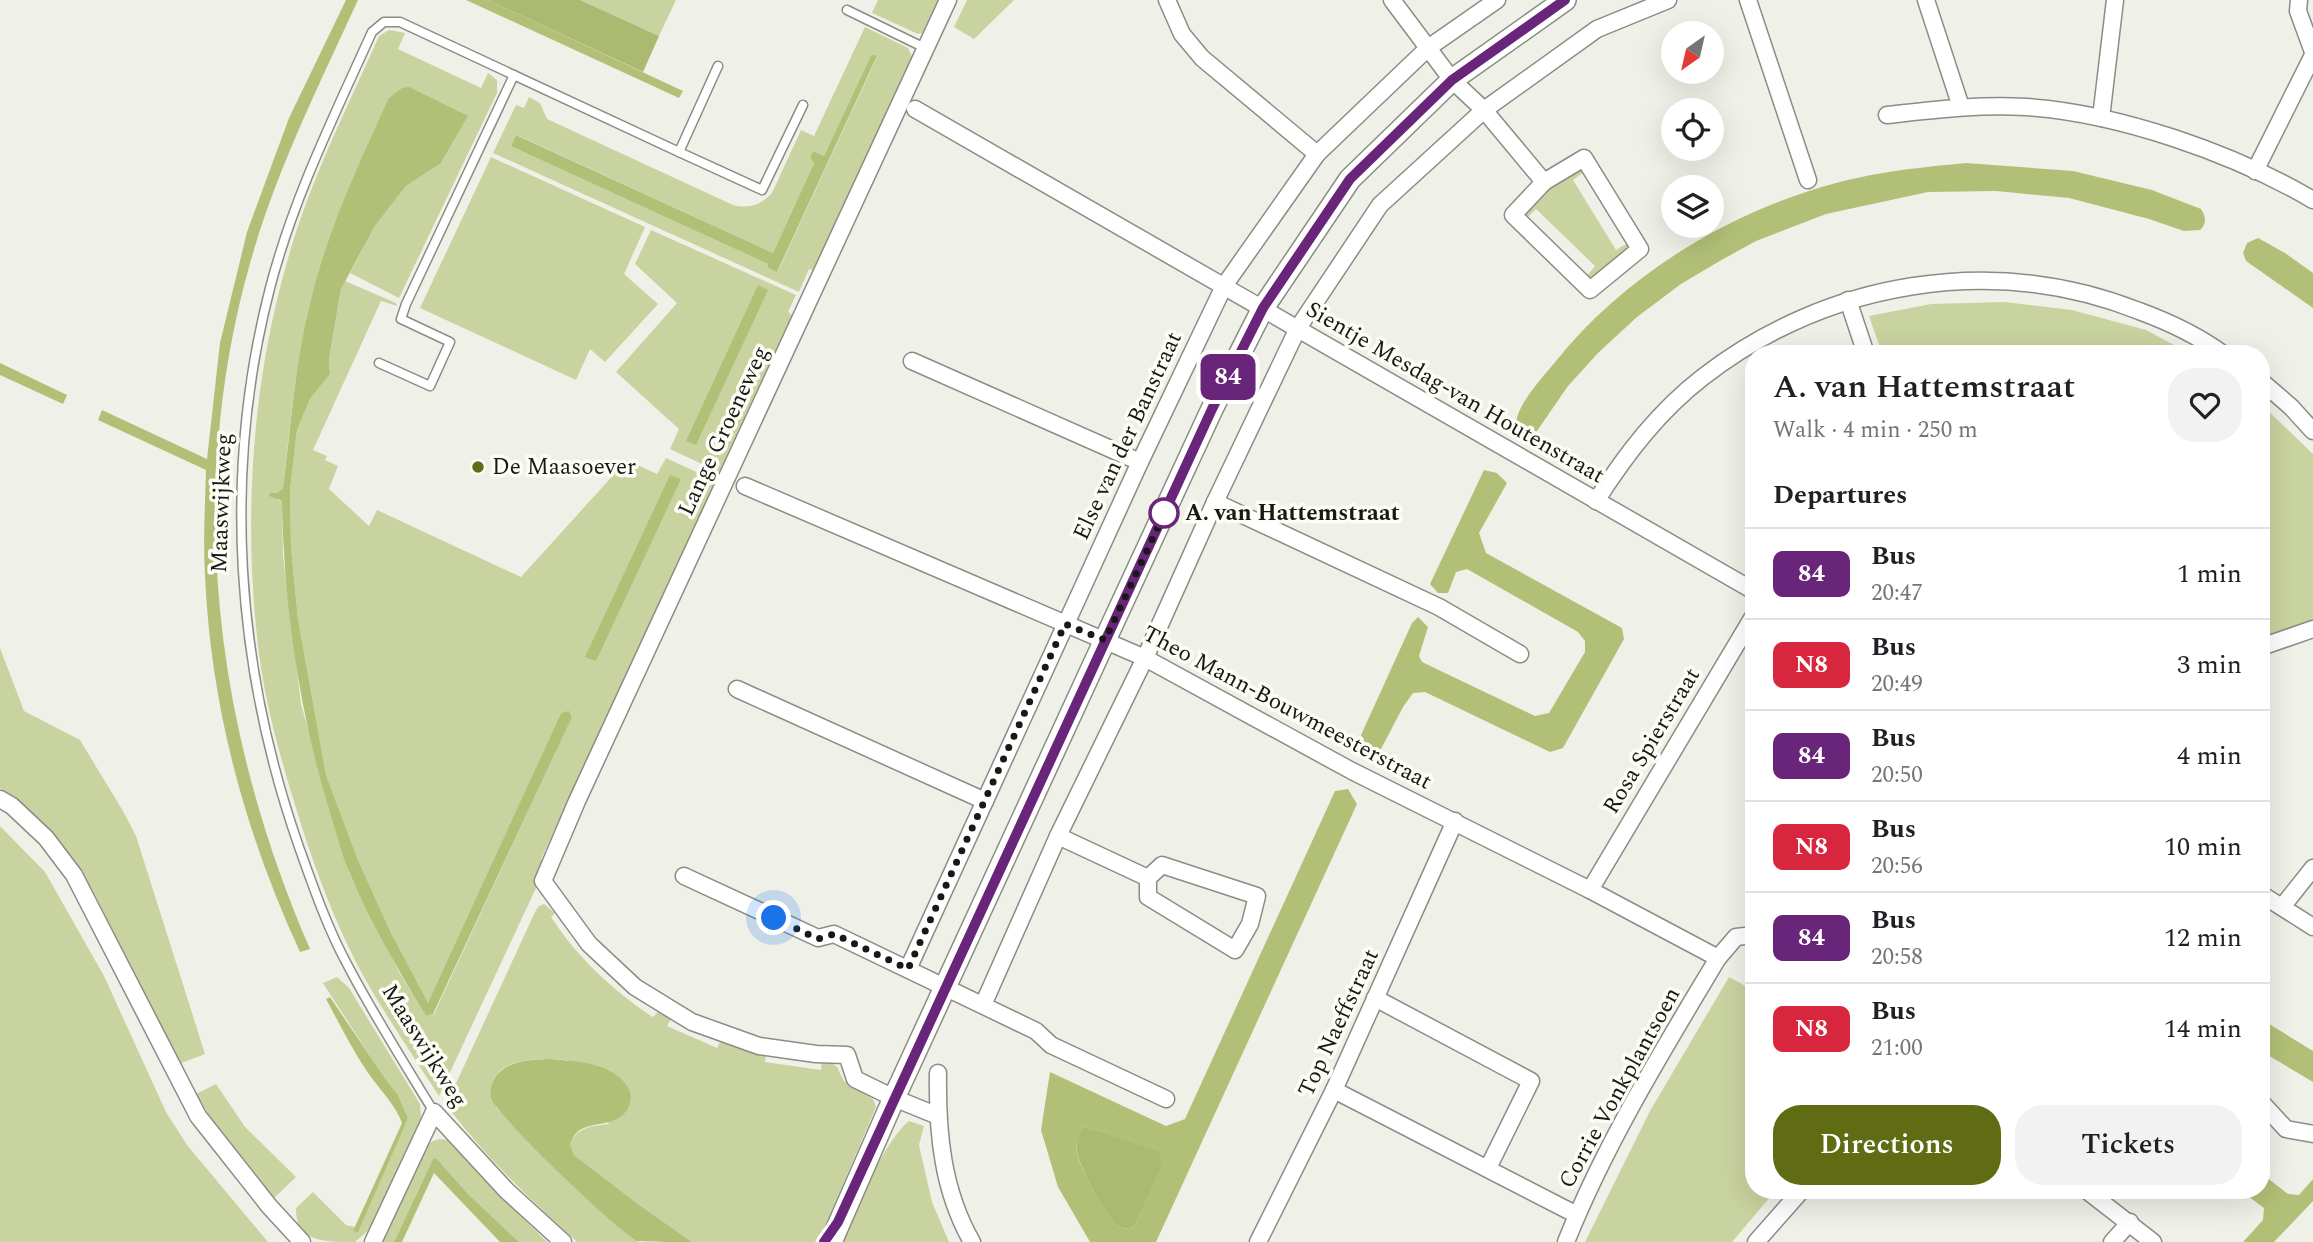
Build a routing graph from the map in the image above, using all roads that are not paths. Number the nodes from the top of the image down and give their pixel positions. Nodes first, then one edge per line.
1 (948, 0) edge
2 (1167, 0) edge
3 (1392, 0) edge
4 (1497, 0) edge
5 (1565, 0) edge
6 (1668, 0) edge
7 (1748, 0) edge
8 (1926, 0) edge
9 (2115, 0) edge
10 (2299, 0) edge
11 (847, 10) dead end
12 (925, 48) junction
13 (1428, 48) junction
14 (2313, 53) edge
15 (718, 66) dead end
16 (514, 75) junction
17 (1452, 80) junction
18 (803, 105) dead end
19 (1961, 107) junction
20 (915, 109) dead end
21 (1484, 110) junction
22 (1887, 115) dead end
23 (2101, 118) junction
24 (679, 152) junction
25 (1317, 154) junction
26 (2255, 171) junction
27 (1808, 180) dead end
28 (1544, 183) junction
29 (2313, 200) edge
30 (1224, 286) junction
31 (1848, 300) junction
32 (1263, 308) junction
33 (1298, 328) junction
34 (1751, 345) edge
35 (1863, 345) edge
36 (2209, 345) edge
37 (1745, 349) edge
38 (912, 361) dead end
39 (379, 363) dead end
40 (2270, 389) edge
41 (2313, 431) edge
42 (1140, 462) junction
43 (745, 486) dead end
44 (1596, 501) junction
45 (1215, 502) junction
46 (1745, 587) edge
47 (1065, 624) junction
48 (2313, 629) edge
49 (1745, 630) edge
50 (1105, 640) junction
51 (2270, 644) edge
52 (1520, 654) dead end
53 (1145, 658) junction
54 (737, 689) dead end
55 (0, 799) edge
56 (985, 801) junction
57 (1455, 821) junction
58 (1058, 836) junction
59 (2313, 868) edge
60 (684, 876) dead end
61 (1148, 878) junction
62 (1590, 890) junction
63 (2270, 900) edge
64 (2282, 907) junction
65 (2313, 927) edge
66 (1745, 936) edge
67 (1718, 958) junction
68 (908, 969) junction
69 (946, 987) junction
70 (1376, 998) junction
71 (983, 1005) junction
72 (938, 1073) dead end
73 (1334, 1090) junction
74 (894, 1098) junction
75 (1166, 1099) dead end
76 (2270, 1111) edge
77 (434, 1112) junction
78 (937, 1116) junction
79 (2313, 1134) edge
80 (1488, 1168) junction
81 (1794, 1199) edge
82 (2098, 1199) edge
83 (1577, 1215) junction
84 (2130, 1222) junction
85 (835, 1232) edge
86 (1264, 1240) edge
87 (302, 1242) edge
88 (373, 1242) edge
89 (564, 1242) edge
90 (824, 1242) edge
91 (972, 1242) edge
92 (1566, 1242) edge
93 (1756, 1242) edge
94 (2112, 1242) edge
95 (2153, 1242) edge

1 - 12 street, Lange Groeneweg
2 - 25 street
3 - 13 street
4 - 13 street, Else van der Banstraat
5 - 17 street
6 - 21 street
7 - 27 street
8 - 19 street
9 - 23 street
10 - 14 street
11 - 12 lane
12 - 74 street, Lange Groeneweg
13 - 17 street
13 - 25 street, Else van der Banstraat
14 - 26 street
15 - 24 lane
16 - 24 lane, Maaswijkweg
16 - 39 lane
16 - 77 lane, Maaswijkweg
17 - 21 street
17 - 32 street
18 - 24 lane, Maaswijkweg
19 - 22 street
19 - 23 street
20 - 30 street, Sientje Mesdag-van Houtenstraat
21 - 28 street
21 - 33 street
23 - 26 street
25 - 30 street, Else van der Banstraat
26 - 29 street
28 - 28 street
30 - 32 street, Sientje Mesdag-van Houtenstraat
30 - 42 street, Else van der Banstraat
31 - 34 street
31 - 35 street
31 - 36 street
32 - 33 street, Sientje Mesdag-van Houtenstraat
32 - 50 street
33 - 44 street, Sientje Mesdag-van Houtenstraat
33 - 45 street
37 - 44 street
38 - 42 street
40 - 41 street
42 - 47 street, Else van der Banstraat
43 - 47 street, Theo Mann-Bouwmeesterstraat
44 - 46 street, Sientje Mesdag-van Houtenstraat
45 - 52 street
45 - 53 street
47 - 50 street, Theo Mann-Bouwmeesterstraat
47 - 56 street, Else van der Banstraat
48 - 51 street
49 - 62 street, Rosa Spierstraat
50 - 53 street, Theo Mann-Bouwmeesterstraat
50 - 69 street
53 - 57 street, Theo Mann-Bouwmeesterstraat
53 - 58 street
54 - 56 street
55 - 87 street
56 - 68 street, Else van der Banstraat
57 - 62 street, Theo Mann-Bouwmeesterstraat
57 - 70 street, Top Naeffstraat
58 - 61 street
58 - 71 street
59 - 64 street
60 - 68 street
61 - 61 street
62 - 67 street, Theo Mann-Bouwmeesterstraat
63 - 64 street
64 - 65 street
66 - 67 street
67 - 83 street, Corrie Vonkplantsoen
68 - 69 street
69 - 71 street
69 - 74 street
70 - 73 street, Top Naeffstraat
70 - 80 street
71 - 75 street
72 - 78 street
73 - 80 street
73 - 86 street, Top Naeffstraat
74 - 78 street
74 - 85 street
76 - 79 street
77 - 88 street
77 - 89 street, Maaswijkweg
78 - 91 street
80 - 83 street
81 - 93 street
82 - 84 street
83 - 92 street, Corrie Vonkplantsoen
84 - 94 street
84 - 95 street
85 - 90 street

